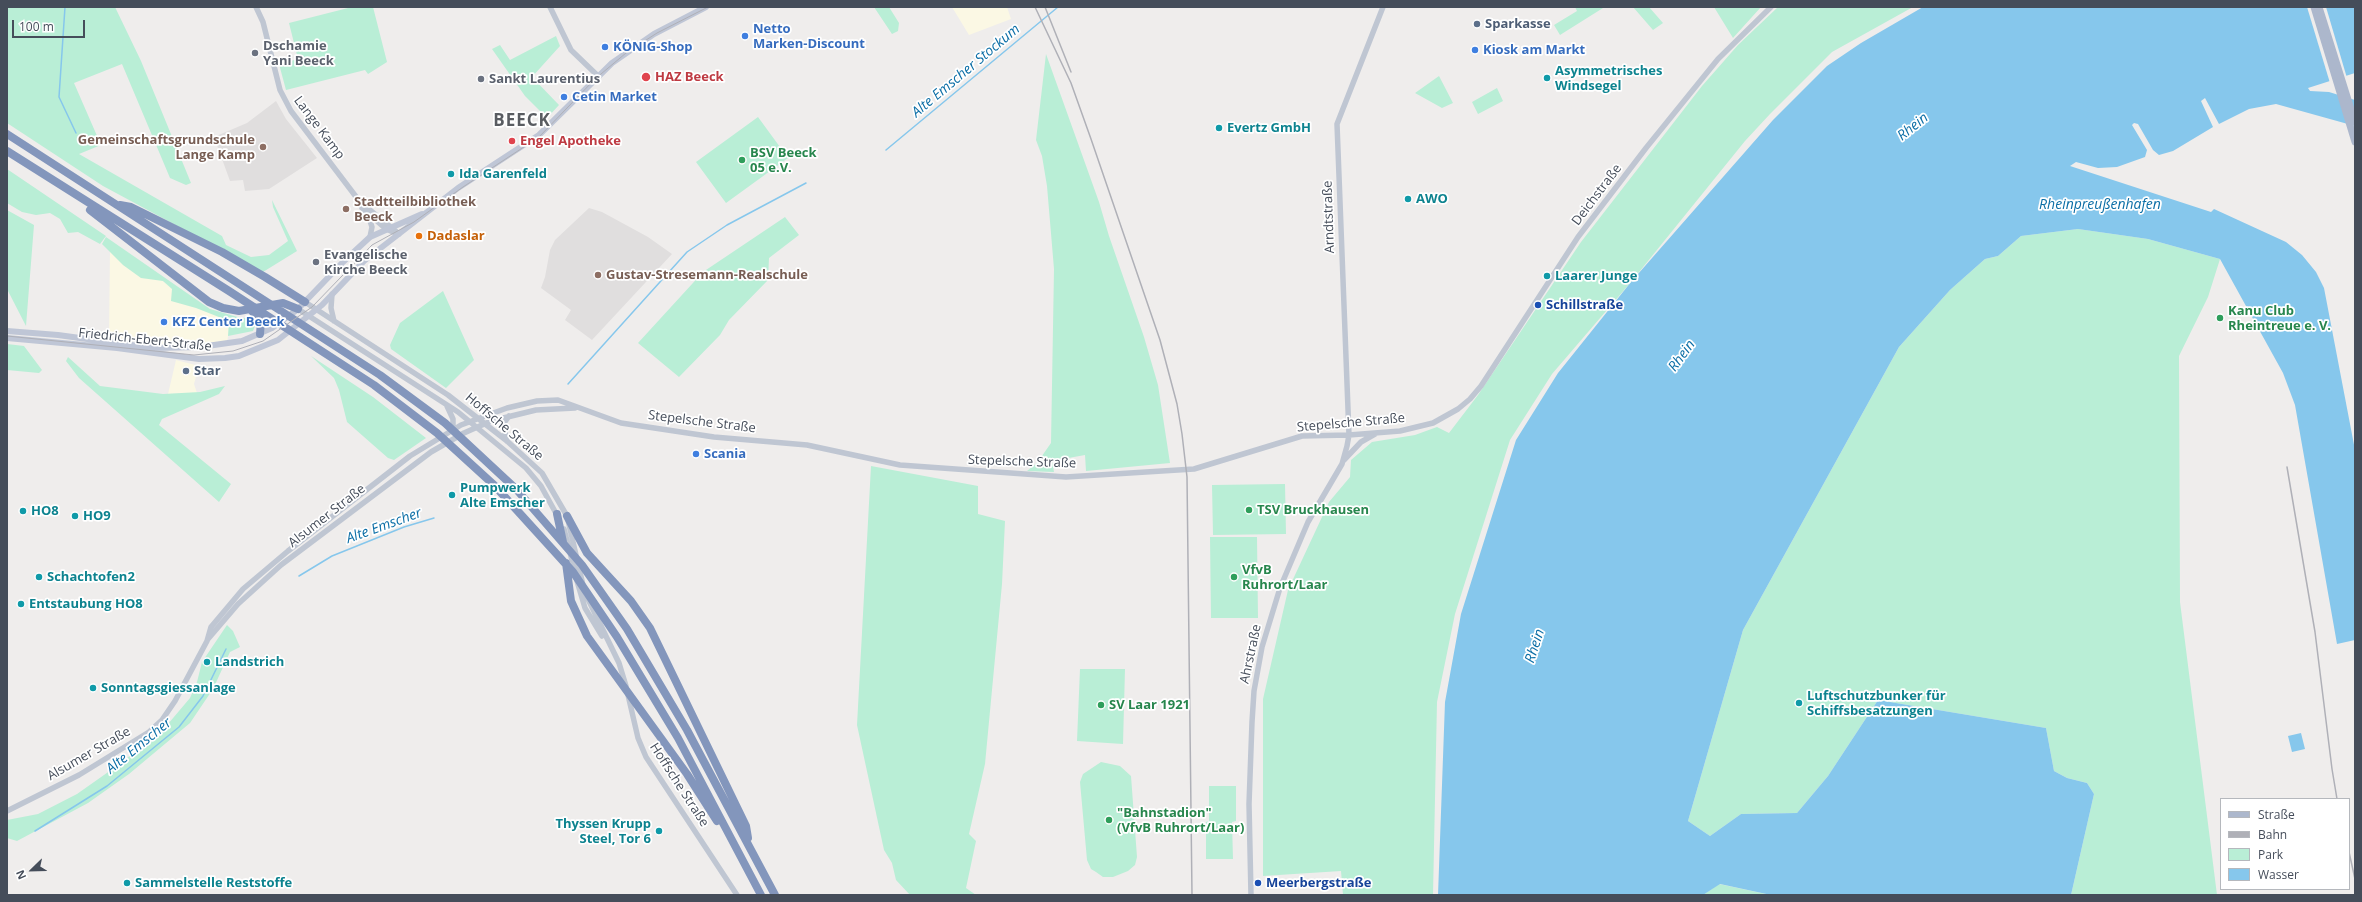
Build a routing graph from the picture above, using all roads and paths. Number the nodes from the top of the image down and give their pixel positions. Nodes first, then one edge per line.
1 (256, 7) edge
2 (550, 7) edge
3 (706, 7) edge
4 (1383, 7) edge
5 (1771, 7) edge
6 (2314, 7) edge
7 (2319, 7) edge
8 (597, 75) junction
9 (2355, 122) edge
10 (7, 134) edge
11 (2355, 142) edge
12 (7, 151) edge
13 (68, 190) junction
14 (351, 191) junction
15 (115, 204) junction
16 (426, 213) junction
17 (368, 216) junction
18 (389, 228) junction
19 (399, 234) junction
20 (370, 238) junction
21 (332, 294) junction
22 (305, 302) junction
23 (298, 309) junction
24 (250, 310) junction
25 (316, 310) junction
26 (310, 316) junction
27 (334, 321) junction
28 (7, 331) edge
29 (260, 334) junction
30 (26, 336) junction
31 (7, 338) edge
32 (446, 404) junction
33 (581, 408) junction
34 (1458, 409) joint
35 (509, 416) junction
36 (476, 418) junction
37 (469, 421) junction
38 (484, 424) junction
39 (476, 427) junction
40 (453, 429) junction
41 (1377, 432) junction
42 (1349, 435) junction
43 (507, 441) junction
44 (1342, 464) junction
45 (548, 481) junction
46 (541, 486) junction
47 (557, 514) junction
48 (566, 516) junction
49 (207, 641) junction
50 (616, 656) junction
51 (7, 810) edge
52 (732, 841) junction
53 (750, 848) junction
54 (737, 895) edge
55 (761, 895) edge
56 (775, 895) edge
57 (1251, 895) edge

1 - 14 street, Lange Kamp
2 - 8 street
3 - 8 main road, Friedrich-Ebert-Straße
4 - 42 street, Arndtstraße
5 - 34 street, Deichstraße
6 - 11 main road
7 - 9 main road
8 - 16 main road, Friedrich-Ebert-Straße
10 - 15 highway
12 - 13 highway
13 - 24 highway
13 - 52 highway
14 - 17 street, Lange Kamp
14 - 18 street, Lange Kamp
15 - 22 highway
15 - 53 highway
16 - 18 main road, Friedrich-Ebert-Straße
16 - 19 main road, Friedrich-Ebert-Straße
17 - 18 street, Lange Kamp
17 - 20 street
18 - 19 street, Lange Kamp
18 - 20 main road, Friedrich-Ebert-Straße
19 - 21 main road, Friedrich-Ebert-Straße
20 - 22 main road, Friedrich-Ebert-Straße
21 - 25 main road, Friedrich-Ebert-Straße
21 - 27 street
22 - 23 main road, Friedrich-Ebert-Straße
22 - 25 street, Hoffsche Straße
23 - 24 highway
23 - 26 street, Hoffsche Straße
23 - 29 main road, Friedrich-Ebert-Straße
24 - 29 highway
25 - 26 main road, Friedrich-Ebert-Straße
25 - 27 street, Hoffsche Straße
26 - 30 main road, Friedrich-Ebert-Straße
26 - 32 street, Hoffsche Straße
27 - 36 street, Hoffsche Straße
28 - 30 main road
29 - 30 main road, Friedrich-Ebert-Straße
30 - 31 main road
32 - 37 street, Hoffsche Straße
32 - 40 street
33 - 35 street, Stepelsche Straße
33 - 36 street, Stepelsche Straße
33 - 42 street, Stepelsche Straße
34 - 41 street, Stepelsche Straße
35 - 38 street, Stepelsche Straße
35 - 43 street
36 - 37 street, Stepelsche Straße
36 - 38 street, Hoffsche Straße
37 - 39 street, Hoffsche Straße
37 - 40 street, Alsumer Straße
38 - 39 street, Stepelsche Straße
38 - 43 street, Hoffsche Straße
39 - 46 street, Hoffsche Straße
39 - 49 street, Alsumer Straße
40 - 49 street, Alsumer Straße
41 - 42 street, Stepelsche Straße
41 - 44 street
42 - 44 street, Ahrstraße
43 - 45 street, Hoffsche Straße
44 - 57 street, Ahrstraße
45 - 46 street
45 - 48 street, Hoffsche Straße
46 - 47 street, Hoffsche Straße
47 - 50 street, Hoffsche Straße
47 - 52 highway
48 - 50 street, Hoffsche Straße
48 - 53 highway
49 - 51 street, Alsumer Straße
50 - 54 street, Hoffsche Straße
52 - 55 highway
53 - 56 highway

